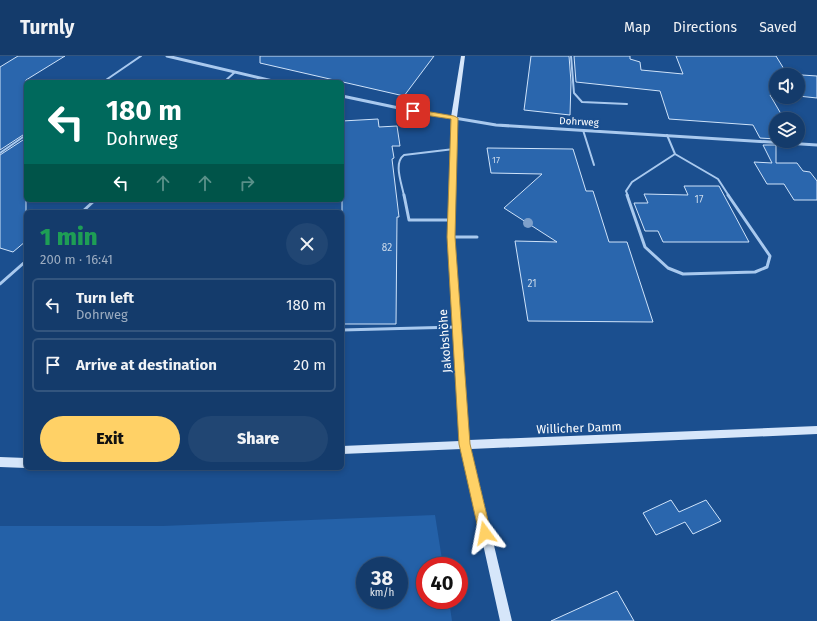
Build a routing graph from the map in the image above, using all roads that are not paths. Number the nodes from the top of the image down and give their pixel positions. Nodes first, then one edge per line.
1 (141, 56) edge
2 (167, 56) edge
3 (463, 56) edge
4 (571, 56) edge
5 (235, 72) junction
6 (259, 78) joint
7 (106, 80) edge
8 (226, 80) edge
9 (268, 80) edge
10 (344, 96) edge
11 (628, 104) dead end
12 (454, 118) junction
13 (583, 130) junction
14 (667, 135) junction
15 (24, 136) edge
16 (817, 145) edge
17 (454, 149) junction
18 (0, 153) edge
19 (675, 154) junction
20 (594, 165) dead end
21 (93, 202) edge
22 (84, 210) edge
23 (451, 220) junction
24 (451, 237) junction
25 (476, 237) dead end
26 (24, 263) edge
27 (0, 284) edge
28 (457, 327) junction
29 (344, 330) edge
30 (817, 430) edge
31 (465, 444) junction
32 (344, 450) edge
33 (0, 462) edge
34 (24, 462) edge
35 (506, 621) edge

1 - 7 lane
2 - 5 street
3 - 12 street, Jakobshöhe
4 - 11 lane
5 - 6 street
5 - 8 lane
6 - 9 street
10 - 12 street, Dohrweg
12 - 13 street, Dohrweg
12 - 17 street, Jakobshöhe
13 - 14 street, Dohrweg
13 - 20 lane
14 - 16 street, Dohrweg
14 - 19 lane
15 - 18 lane
17 - 23 street, Jakobshöhe
17 - 23 lane
19 - 19 lane
21 - 22 lane
23 - 24 street, Jakobshöhe
24 - 25 lane
24 - 28 street, Jakobshöhe
26 - 27 lane
28 - 29 lane
28 - 31 street, Jakobshöhe
30 - 31 street, Willicher Damm
31 - 32 street, Willicher Damm
31 - 35 street, Jakobshöhe
33 - 34 street

